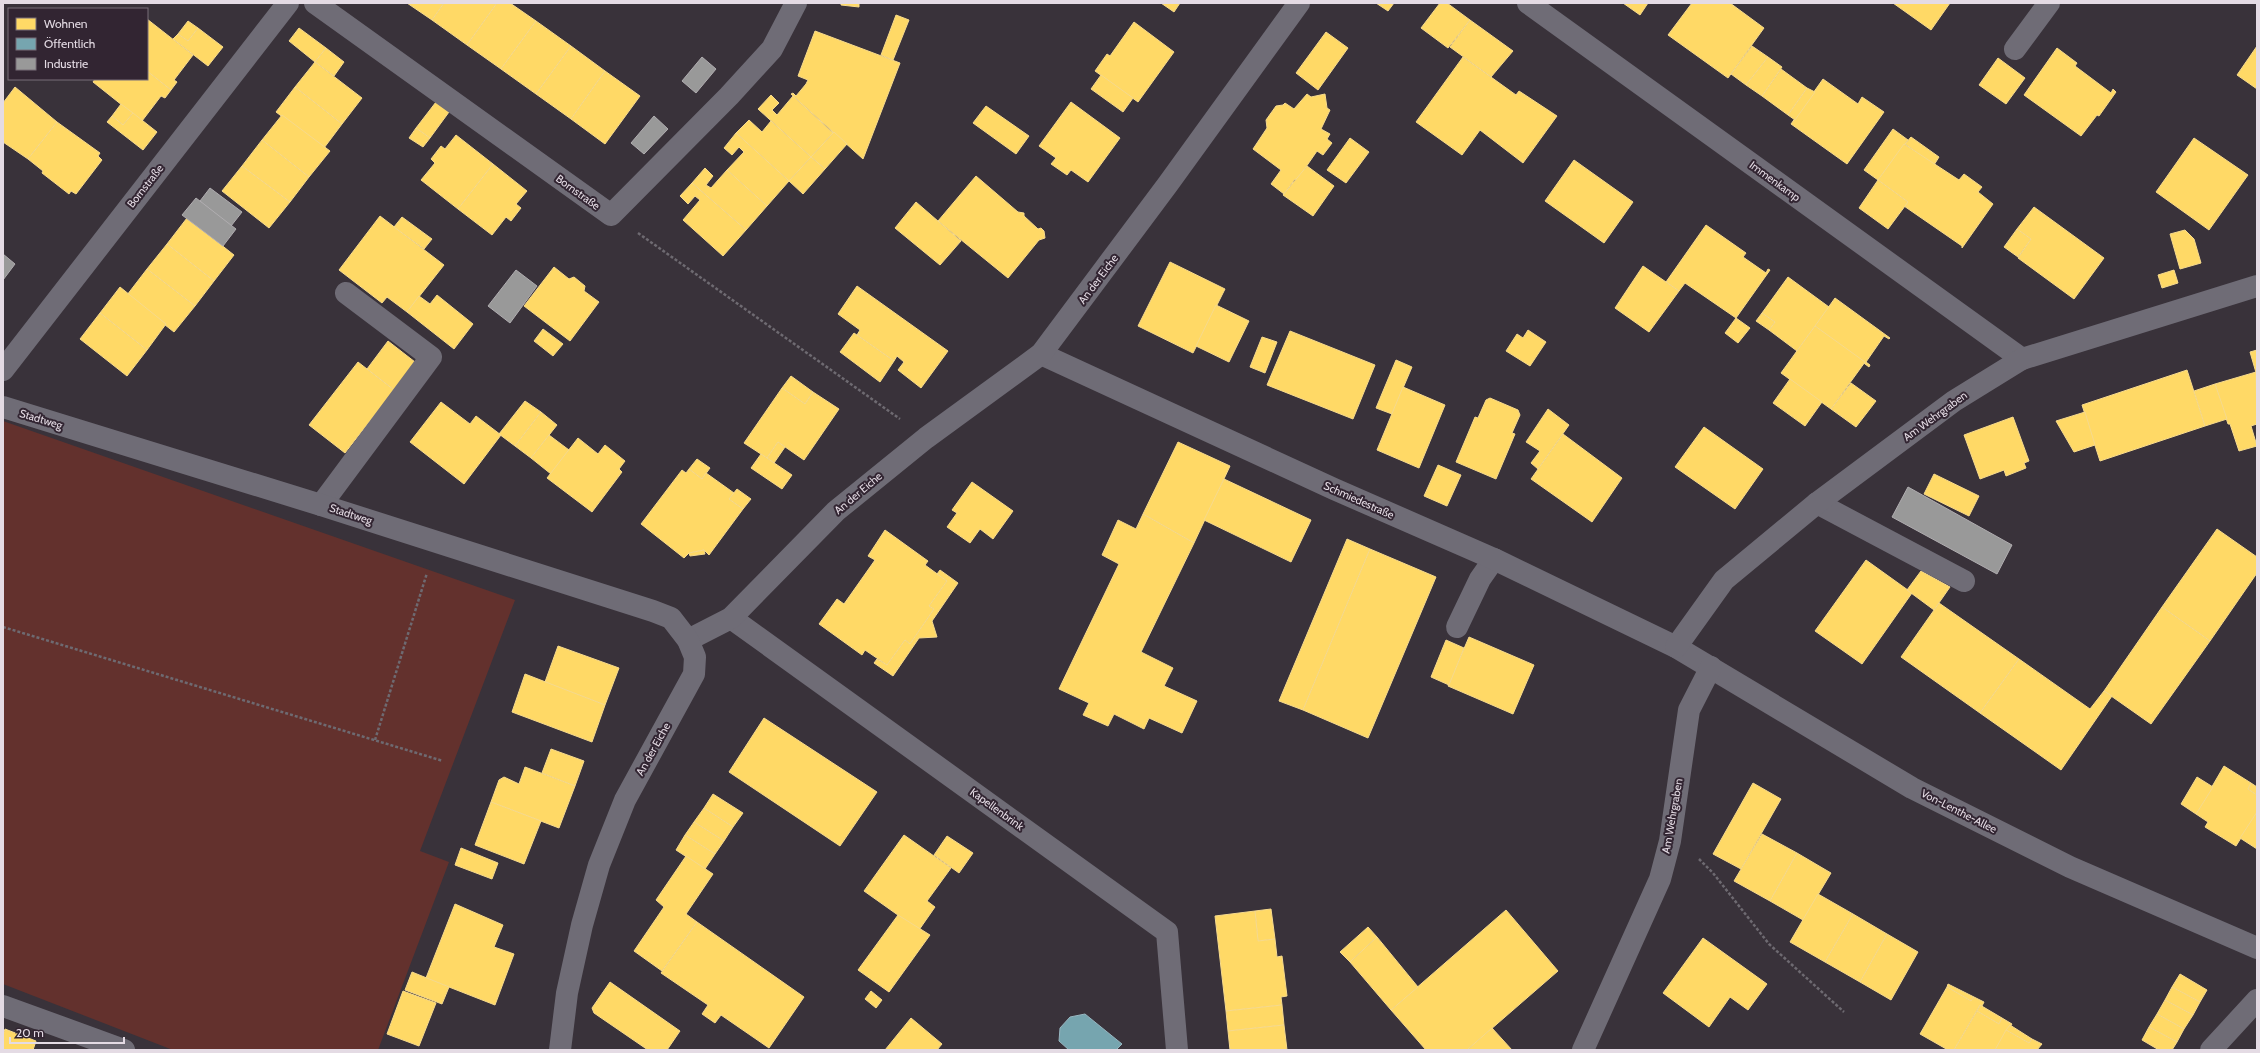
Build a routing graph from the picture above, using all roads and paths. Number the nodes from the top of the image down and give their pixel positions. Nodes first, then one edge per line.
1 (288, 3) edge
2 (315, 3) edge
3 (796, 3) edge
4 (1299, 3) edge
5 (1528, 3) edge
6 (2049, 3) edge
7 (2015, 49) dead end
8 (610, 215) junction
9 (2257, 286) edge
10 (346, 294) dead end
11 (1041, 354) junction
12 (2022, 359) junction
13 (3, 370) edge
14 (3, 407) edge
15 (926, 438) junction
16 (1817, 503) junction
17 (321, 504) junction
18 (437, 542) junction
19 (1494, 559) junction
20 (1964, 581) dead end
21 (731, 618) junction
22 (3, 627) edge
23 (1457, 627) dead end
24 (688, 640) junction
25 (1676, 647) junction
26 (1710, 667) junction
27 (376, 740) junction
28 (443, 761) dead end
29 (1670, 841) junction
30 (2257, 948) edge
31 (2257, 1000) edge
32 (3, 1006) edge
33 (1844, 1012) dead end
34 (124, 1050) edge
35 (560, 1050) edge
36 (1177, 1050) edge
37 (1583, 1050) edge
38 (2211, 1050) edge

1 - 13 street, Bornstraße
2 - 8 street, Bornstraße
3 - 8 street, Bornstraße
4 - 11 street, An der Eiche
5 - 12 street, Immenkamp
6 - 7 street
8 - 15 path
9 - 12 street, Am Wehrgraben
10 - 17 street
11 - 15 street, An der Eiche
11 - 19 street, Schmiedestraße
12 - 16 street, Am Wehrgraben
14 - 17 street, Stadtweg
15 - 21 street, An der Eiche
16 - 20 street
16 - 25 street, Am Wehrgraben
17 - 18 street, Stadtweg
18 - 24 street, Stadtweg
18 - 27 path
19 - 23 street
19 - 25 street, Schmiedestraße
21 - 24 street, An der Eiche
21 - 36 street, Kapellenbrink
22 - 27 path
24 - 35 street, An der Eiche
25 - 26 street, Von-Lenthe-Allee
26 - 29 street, Am Wehrgraben
26 - 30 street, Von-Lenthe-Allee
27 - 28 path
29 - 33 path
29 - 37 street, Am Wehrgraben
31 - 38 street
32 - 34 street

